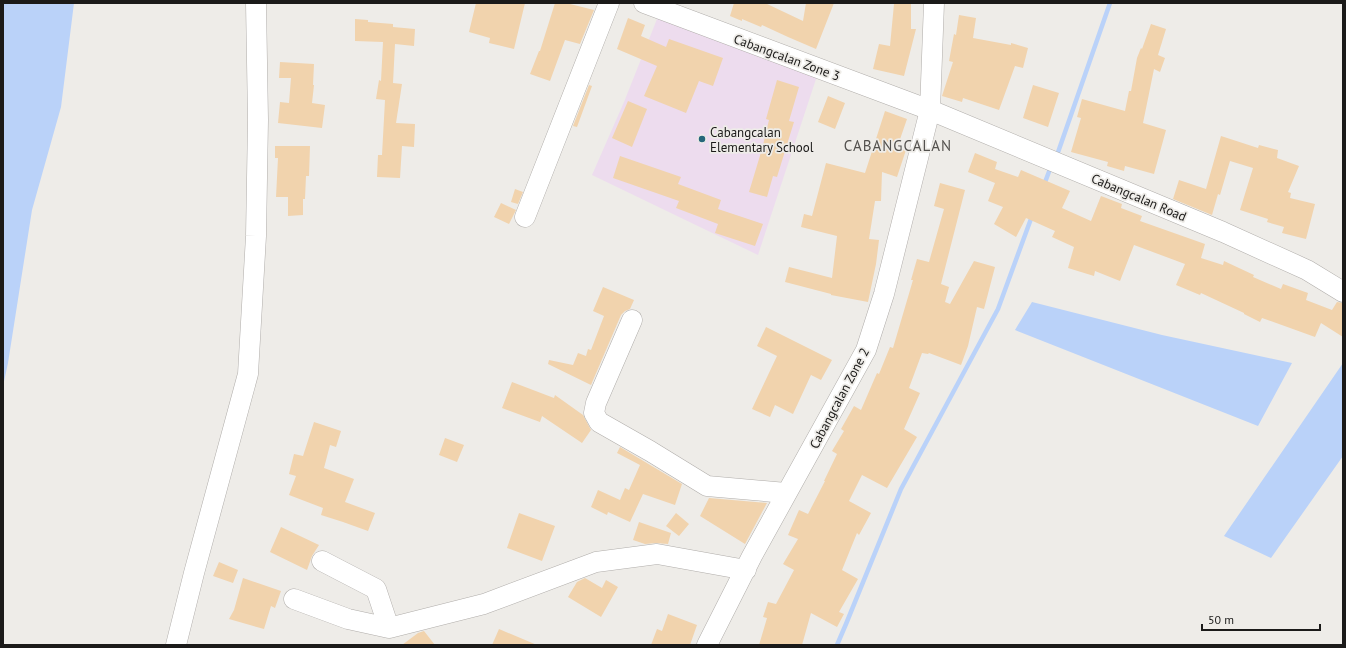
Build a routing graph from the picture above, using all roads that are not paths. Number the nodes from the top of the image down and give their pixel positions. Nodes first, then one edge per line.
1 (256, 3) edge
2 (609, 3) edge
3 (644, 3) edge
4 (934, 3) edge
5 (930, 110) junction
6 (524, 217) dead end
7 (1343, 292) edge
8 (632, 320) dead end
9 (786, 493) junction
10 (322, 562) dead end
11 (746, 570) junction
12 (294, 599) dead end
13 (389, 628) junction
14 (176, 645) edge
15 (707, 645) edge

1 - 14 street
2 - 6 street
3 - 5 street, Cabangcalan Zone 3
4 - 5 street, Cabangcalan Zone 2
5 - 7 street, Cabangcalan Road
5 - 9 street, Cabangcalan Zone 2
8 - 9 street
9 - 11 street, Cabangcalan Zone 2
10 - 13 street
11 - 13 street
11 - 15 street, Cabangcalan Zone 2
12 - 13 street

